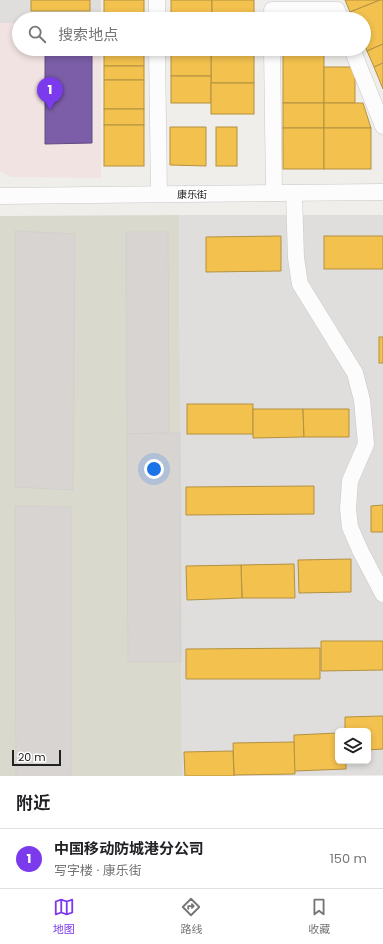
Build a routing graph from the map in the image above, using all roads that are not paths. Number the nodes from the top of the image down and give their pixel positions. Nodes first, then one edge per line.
1 (157, 0) edge
2 (272, 10) edge
3 (157, 12) edge
4 (338, 12) edge
5 (157, 56) edge
6 (272, 56) edge
7 (355, 56) edge
8 (383, 126) edge
9 (383, 192) edge
10 (274, 193) junction
11 (294, 193) junction
12 (159, 194) junction
13 (0, 196) edge
14 (383, 594) edge

1 - 3 street
2 - 4 street
5 - 12 street
6 - 10 street
7 - 8 street
9 - 11 street, 康乐街
10 - 11 street, 康乐街
10 - 12 street, 康乐街
11 - 14 street
12 - 13 street, 康乐街

